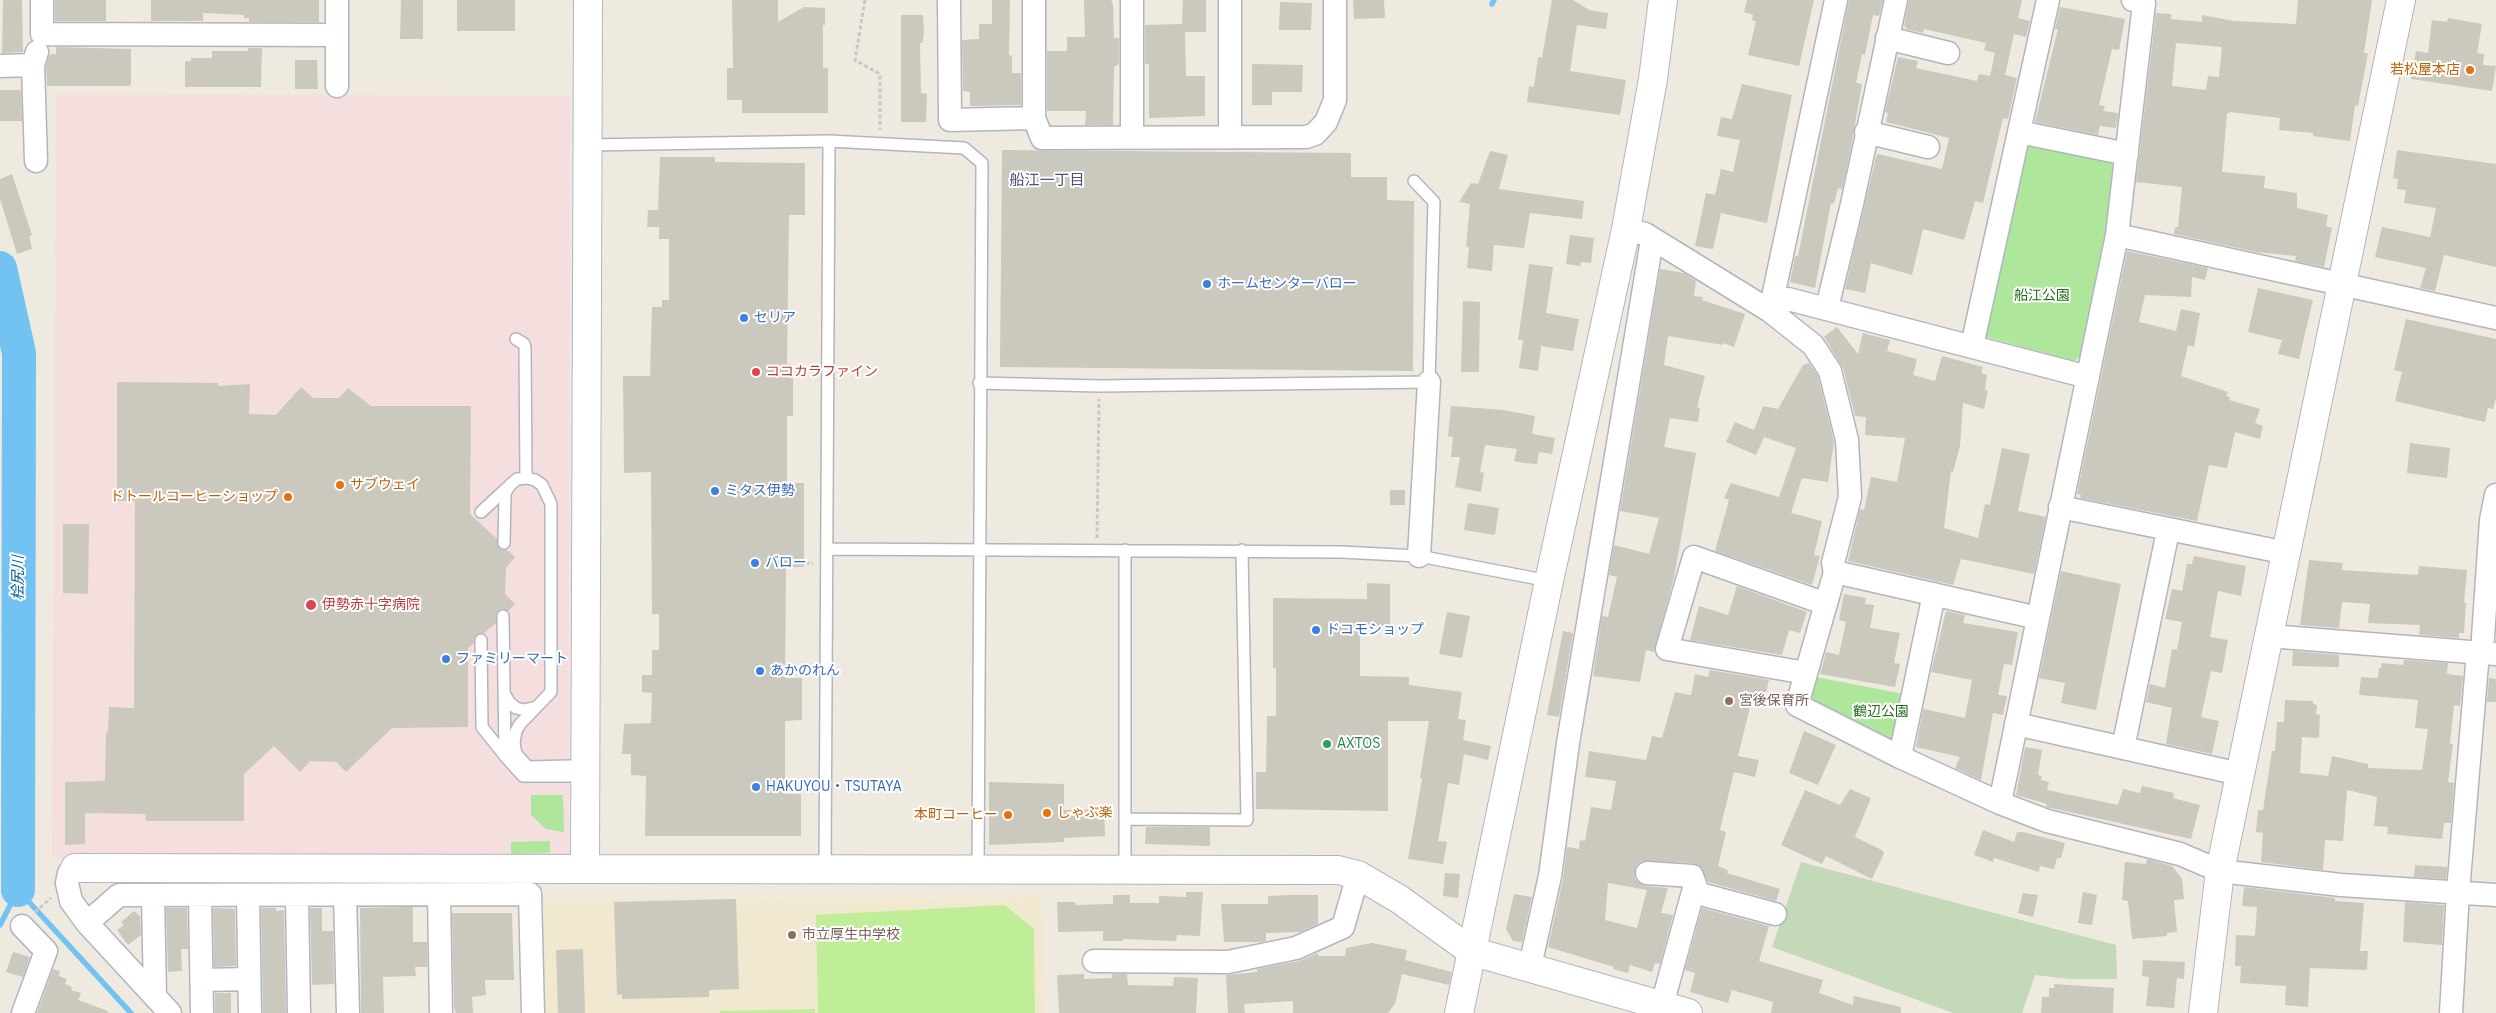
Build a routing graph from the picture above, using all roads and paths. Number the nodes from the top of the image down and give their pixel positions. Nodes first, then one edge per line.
1 (42, 0) edge
2 (337, 0) edge
3 (588, 0) edge
4 (865, 0) edge
5 (949, 0) edge
6 (1034, 0) edge
7 (1132, 0) edge
8 (1230, 0) edge
9 (1335, 0) edge
10 (1663, 0) edge
11 (1836, 0) edge
12 (1896, 0) edge
13 (2048, 0) edge
14 (2133, 0) edge
15 (2401, 0) edge
16 (42, 34) junction
17 (337, 35) junction
18 (1887, 38) junction
19 (1948, 52) dead end
20 (33, 65) junction
21 (0, 66) edge
22 (337, 86) dead end
23 (1034, 118) junction
24 (1866, 132) junction
25 (2019, 132) junction
26 (1132, 137) junction
27 (1230, 137) junction
28 (830, 141) junction
29 (880, 143) junction
30 (588, 145) junction
31 (1928, 147) dead end
32 (2126, 154) junction
33 (36, 160) dead end
34 (1414, 181) dead end
35 (1626, 229) junction
36 (2117, 235) junction
37 (1652, 240) junction
38 (2343, 286) junction
39 (1827, 308) junction
40 (1770, 311) junction
41 (2496, 318) edge
42 (516, 339) dead end
43 (1972, 346) junction
44 (2088, 377) junction
45 (1429, 382) junction
46 (979, 383) junction
47 (1099, 386) junction
48 (526, 478) junction
49 (510, 485) junction
50 (2496, 495) edge
51 (2060, 507) junction
52 (481, 512) dead end
53 (2168, 531) junction
54 (1097, 541) dead end
55 (504, 543) dead end
56 (827, 549) junction
57 (980, 550) junction
58 (1125, 550) junction
59 (1242, 550) junction
60 (2287, 554) junction
61 (1419, 556) junction
62 (1835, 572) junction
63 (1549, 581) junction
64 (1934, 594) junction
65 (1826, 604) junction
66 (503, 616) dead end
67 (2038, 618) junction
68 (2269, 636) junction
69 (481, 640) dead end
70 (2485, 653) edge
71 (1806, 674) junction
72 (504, 693) junction
73 (536, 708) junction
74 (481, 717) junction
75 (520, 724) junction
76 (2016, 724) junction
77 (505, 731) junction
78 (2123, 748) junction
79 (505, 756) junction
80 (1900, 757) junction
81 (585, 769) junction
82 (2240, 774) junction
83 (2000, 802) junction
84 (1125, 819) junction
85 (75, 868) joint
86 (585, 869) junction
87 (978, 870) junction
88 (1126, 870) junction
89 (825, 871) junction
90 (2220, 872) junction
91 (1647, 873) dead end
92 (1358, 875) junction
93 (2458, 892) junction
94 (1698, 893) junction
95 (153, 895) junction
96 (200, 895) junction
97 (248, 895) junction
98 (345, 895) junction
99 (438, 895) junction
100 (2496, 895) edge
101 (297, 896) junction
102 (1775, 914) dead end
103 (88, 923) junction
104 (22, 926) dead end
105 (1471, 951) junction
106 (1094, 961) dead end
107 (1530, 966) junction
108 (249, 979) junction
109 (202, 980) junction
110 (155, 996) junction
111 (1662, 1005) junction
112 (23, 1013) edge
113 (170, 1013) edge
114 (202, 1013) edge
115 (250, 1013) edge
116 (299, 1013) edge
117 (348, 1013) edge
118 (441, 1013) edge
119 (533, 1013) edge
120 (1459, 1013) edge
121 (1688, 1013) edge
122 (2203, 1013) edge
123 (2451, 1013) edge

1 - 16 street
2 - 17 street
3 - 30 street
4 - 29 path
5 - 23 street
6 - 23 street
7 - 26 street
8 - 27 street
9 - 27 street
10 - 35 street
11 - 40 street
12 - 18 street
13 - 25 street
14 - 32 street
15 - 38 street
16 - 17 street
16 - 20 street
17 - 22 street
18 - 19 street
18 - 24 street
20 - 21 street
20 - 33 street
23 - 26 street
24 - 31 street
24 - 39 street
25 - 32 street
25 - 43 street
26 - 27 street
28 - 29 lane
28 - 30 lane
28 - 56 lane
29 - 46 lane
30 - 81 street
32 - 36 street
34 - 45 lane
35 - 37 street
35 - 63 street
36 - 38 street
36 - 44 street
37 - 40 street
37 - 107 street
38 - 41 street
38 - 60 street
39 - 40 street
39 - 43 street
40 - 62 street
42 - 48 lane
43 - 44 street
44 - 51 street
45 - 47 lane
45 - 61 street
46 - 47 lane
46 - 57 lane
47 - 54 path
48 - 49 lane
48 - 73 lane
49 - 52 lane
49 - 55 lane
50 - 70 street
51 - 53 street
51 - 67 street
53 - 60 street
53 - 78 street
56 - 57 lane
56 - 89 lane
57 - 58 lane
57 - 87 lane
58 - 59 lane
58 - 84 lane
59 - 61 lane
59 - 84 lane
60 - 68 street
61 - 63 lane
62 - 64 street
62 - 65 street
63 - 105 street
64 - 67 street
64 - 80 street
65 - 71 street
65 - 71 street
66 - 72 lane
67 - 76 street
68 - 70 street
68 - 82 street
69 - 74 lane
70 - 93 street
71 - 80 street
72 - 73 lane
72 - 77 lane
73 - 75 lane
74 - 77 lane
74 - 79 lane
75 - 77 lane
75 - 81 lane
76 - 78 street
76 - 83 street
77 - 79 lane
78 - 82 street
79 - 81 lane
80 - 83 street
81 - 86 street
82 - 90 street
83 - 90 street
84 - 88 lane
85 - 86 street
85 - 103 street
86 - 89 street
87 - 88 street
87 - 89 street
88 - 92 street
90 - 93 street
90 - 122 street
91 - 94 street
92 - 105 street
92 - 106 street
93 - 100 street
93 - 123 street
94 - 102 street
94 - 111 street
95 - 96 street
95 - 103 street
95 - 110 street
96 - 97 street
96 - 109 street
97 - 101 street
97 - 108 street
98 - 99 street
98 - 101 street
98 - 117 street
99 - 118 street
99 - 119 street
101 - 116 street
103 - 110 street
104 - 112 street
105 - 107 street
105 - 120 street
107 - 111 street
108 - 109 street
108 - 115 street
109 - 114 street
110 - 113 street
111 - 121 street

